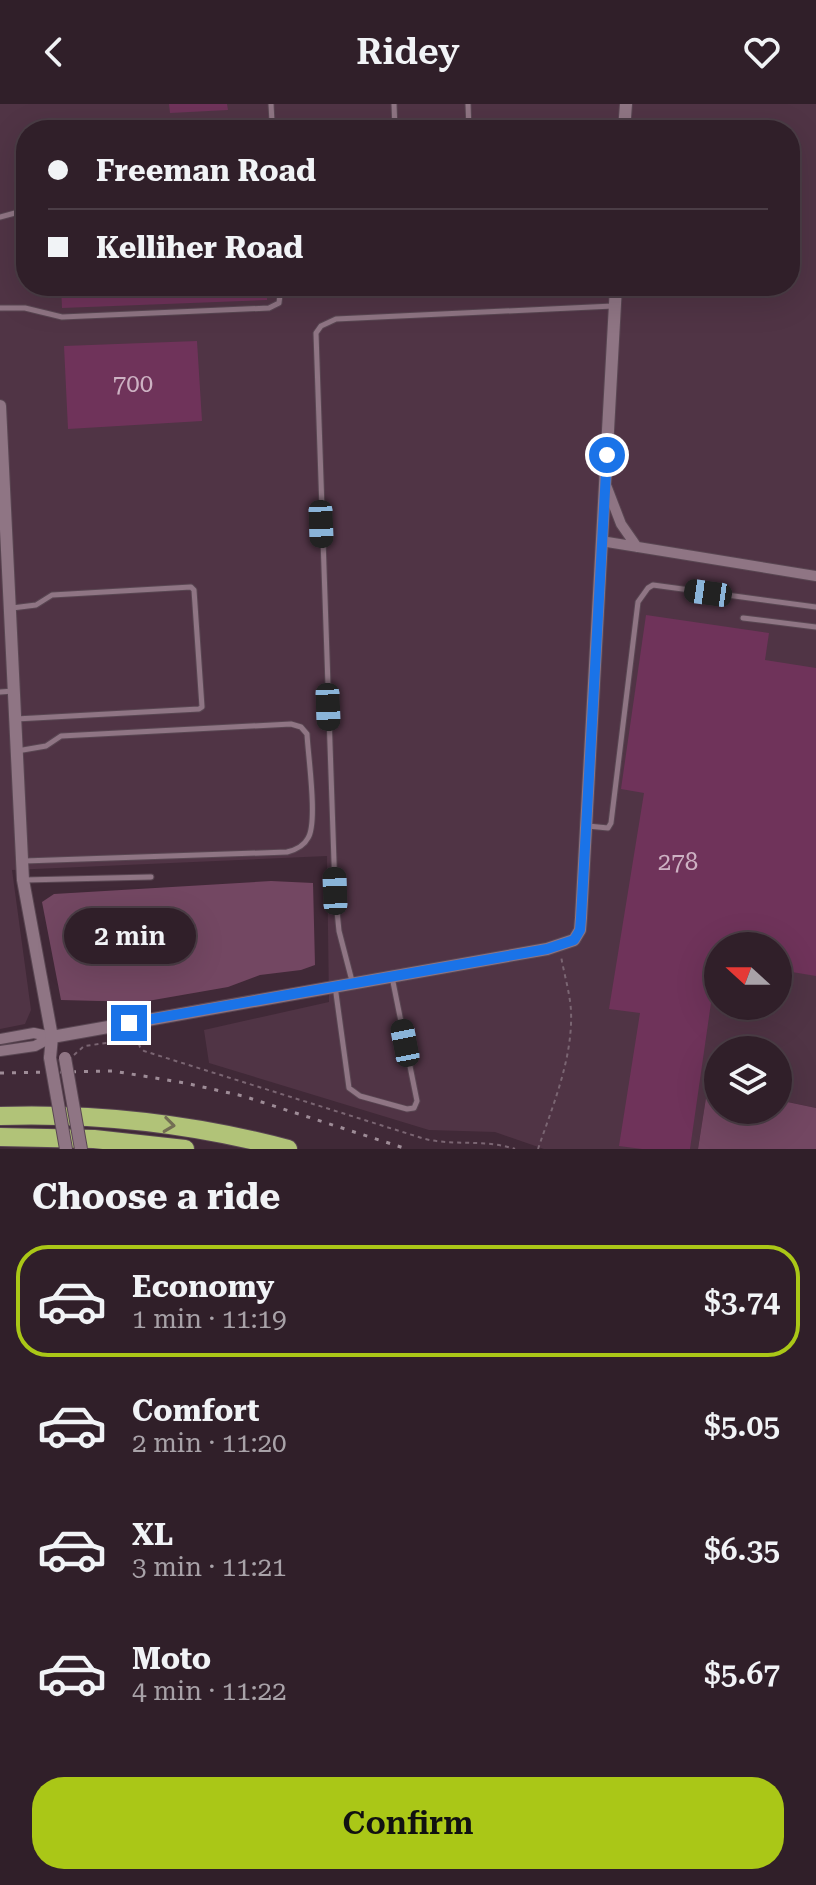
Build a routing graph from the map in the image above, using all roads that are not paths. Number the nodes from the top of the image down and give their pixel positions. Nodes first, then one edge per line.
1 (280, 296) edge
2 (615, 296) edge
3 (615, 305) junction
4 (0, 308) edge
5 (0, 406) edge
6 (605, 485) junction
7 (601, 541) junction
8 (637, 547) junction
9 (816, 576) edge
10 (816, 607) edge
11 (10, 608) junction
12 (743, 618) dead end
13 (816, 627) edge
14 (14, 691) junction
15 (0, 692) edge
16 (15, 719) junction
17 (17, 751) junction
18 (587, 826) junction
19 (23, 861) junction
20 (151, 877) dead end
21 (23, 880) junction
22 (392, 976) junction
23 (352, 982) junction
24 (334, 985) junction
25 (52, 1037) junction
26 (0, 1039) edge
27 (0, 1051) edge
28 (0, 1116) edge
29 (0, 1137) edge
30 (66, 1149) edge
31 (81, 1149) edge
32 (185, 1149) edge
33 (288, 1149) edge

1 - 4 lane
2 - 3 street
3 - 6 street
3 - 23 lane
5 - 11 street
6 - 7 street
6 - 8 street
7 - 8 street
7 - 18 street
8 - 9 street
10 - 18 lane
11 - 14 street
11 - 16 lane
12 - 13 lane
14 - 15 lane
14 - 16 street
16 - 17 street
17 - 19 street
17 - 19 lane
18 - 22 street
19 - 21 street
20 - 21 lane
21 - 25 street
22 - 23 street
22 - 24 lane
23 - 24 street
24 - 25 street
25 - 26 street
25 - 27 street
25 - 30 street, bridge
25 - 31 street, bridge
28 -> 33 highway
29 - 32 highway

